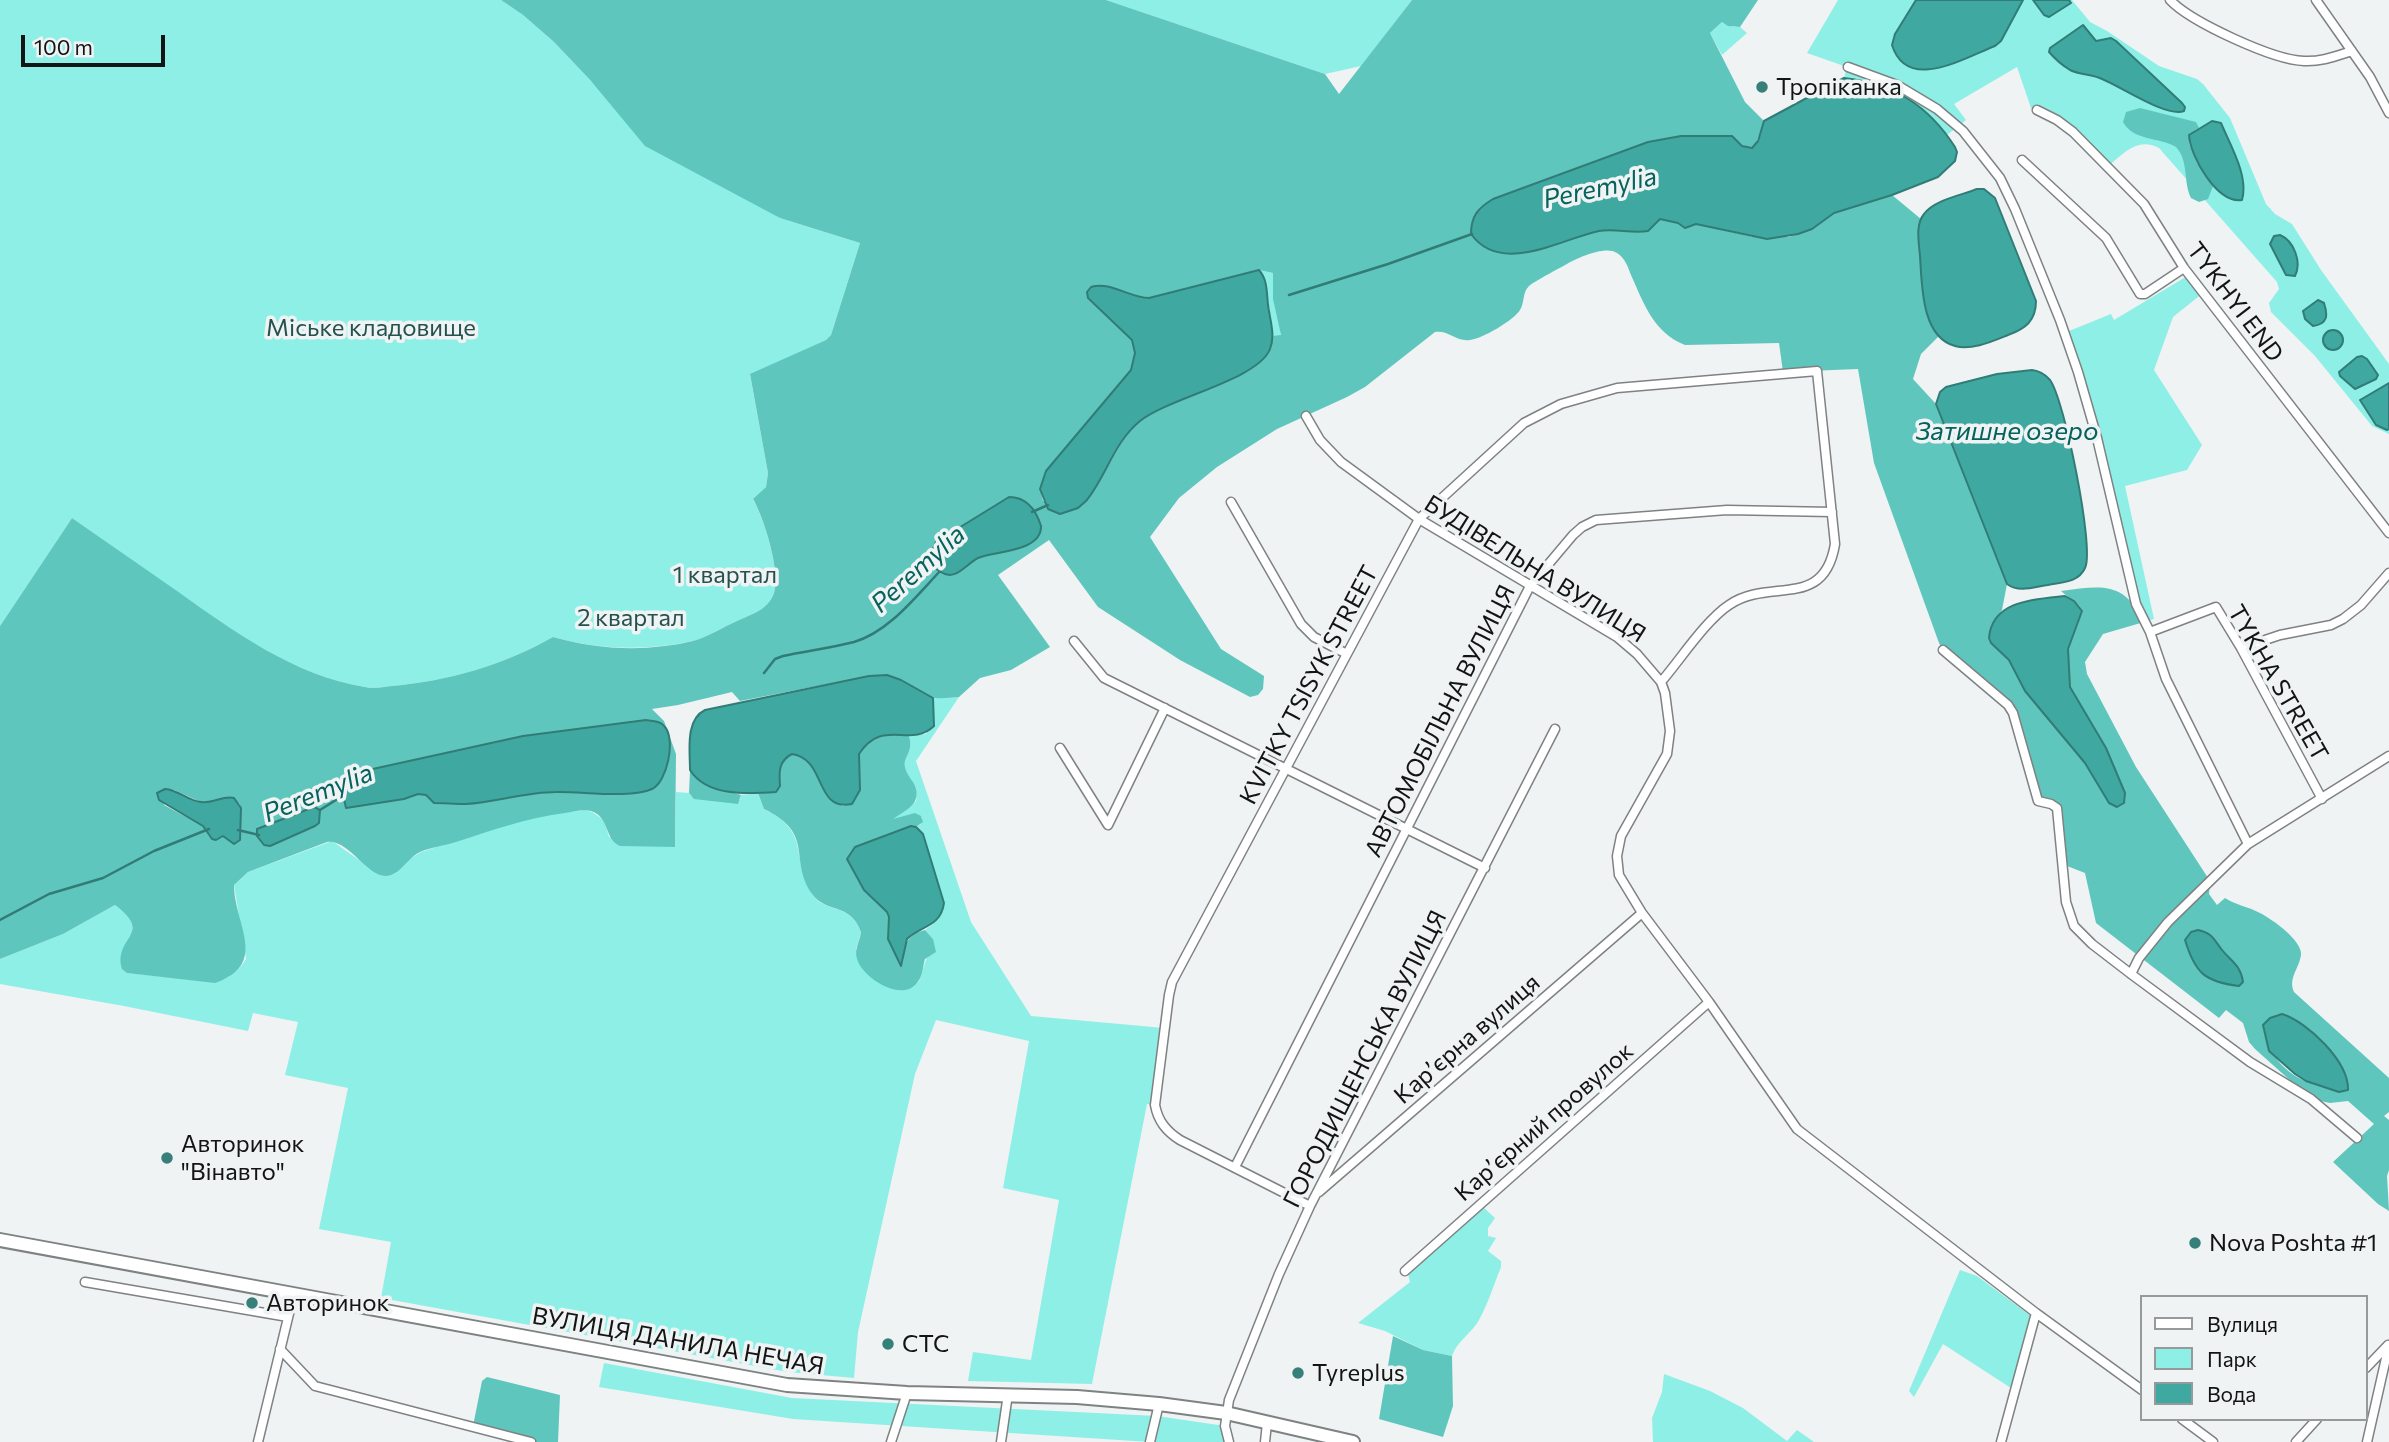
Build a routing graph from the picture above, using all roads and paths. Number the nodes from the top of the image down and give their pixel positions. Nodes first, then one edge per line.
1 (2170, 0) edge
2 (2316, 0) edge
3 (2352, 51) junction
4 (1848, 67) dead end
5 (2036, 110) dead end
6 (2389, 113) edge
7 (2022, 160) dead end
8 (2183, 268) junction
9 (1306, 416) dead end
10 (1231, 502) dead end
11 (1832, 512) junction
12 (1419, 519) junction
13 (2389, 533) edge
14 (2389, 573) edge
15 (1530, 586) junction
16 (2150, 632) junction
17 (1073, 641) dead end
18 (2241, 648) junction
19 (1943, 650) dead end
20 (1347, 654) junction
21 (1661, 682) junction
22 (1165, 708) junction
23 (1555, 729) dead end
24 (1060, 748) dead end
25 (2389, 756) edge
26 (1285, 768) junction
27 (2322, 799) junction
28 (1406, 829) junction
29 (2248, 844) junction
30 (1485, 868) junction
31 (1642, 913) junction
32 (2131, 974) junction
33 (1710, 1002) junction
34 (2357, 1138) dead end
35 (1235, 1167) junction
36 (1316, 1195) junction
37 (1310, 1206) junction
38 (0, 1240) edge
39 (1405, 1272) dead end
40 (85, 1282) dead end
41 (294, 1293) junction
42 (2036, 1312) junction
43 (288, 1317) junction
44 (2389, 1345) edge
45 (280, 1349) junction
46 (2368, 1366) edge
47 (2140, 1389) edge
48 (2379, 1390) junction
49 (906, 1393) junction
50 (2389, 1393) edge
51 (1008, 1394) junction
52 (1159, 1404) junction
53 (1226, 1413) junction
54 (2185, 1421) edge
55 (2316, 1421) edge
56 (1266, 1423) junction
57 (258, 1442) edge
58 (531, 1442) edge
59 (891, 1442) edge
60 (1002, 1442) edge
61 (1150, 1442) edge
62 (1229, 1442) edge
63 (1265, 1442) edge
64 (1353, 1442) edge
65 (2001, 1442) edge
66 (2214, 1442) edge
67 (2296, 1442) edge
68 (2367, 1442) edge

1 - 3 street
2 - 3 street
3 - 6 street
4 - 16 street
5 - 8 street, TYKHYI END
7 - 8 street
8 - 13 street, TYKHYI END
9 - 12 street, БУДІВЕЛЬНА ВУЛИЦЯ
10 - 20 street
11 - 12 street, KVITKY TSISYK STREET
11 - 15 street, АВТОМОБІЛЬНА ВУЛИЦЯ
11 - 21 street
12 - 15 street, БУДІВЕЛЬНА ВУЛИЦЯ
12 - 20 street, KVITKY TSISYK STREET
14 - 18 street
15 - 21 street, БУДІВЕЛЬНА ВУЛИЦЯ
15 - 28 street, АВТОМОБІЛЬНА ВУЛИЦЯ
16 - 18 street, TYKHA STREET
16 - 29 street
17 - 22 street
18 - 27 street, TYKHA STREET
19 - 32 street
20 - 26 street, KVITKY TSISYK STREET
21 - 31 street, БУДІВЕЛЬНА ВУЛИЦЯ
22 - 24 street
22 - 26 street
23 - 30 street, ГОРОДИЩЕНСЬКА ВУЛИЦЯ
25 - 27 street
26 - 28 street
26 - 35 street, KVITKY TSISYK STREET
27 - 29 street
28 - 30 street
28 - 35 street, АВТОМОБІЛЬНА ВУЛИЦЯ
29 - 32 street
30 - 36 street, ГОРОДИЩЕНСЬКА ВУЛИЦЯ
31 - 33 street, БУДІВЕЛЬНА ВУЛИЦЯ
31 - 36 street, Карʼєрна вулиця
32 - 34 street
33 - 39 street, Карʼєрний провулок
33 - 42 street, БУДІВЕЛЬНА ВУЛИЦЯ
35 - 37 street, KVITKY TSISYK STREET
36 - 37 street, ГОРОДИЩЕНСЬКА ВУЛИЦЯ
37 - 53 street, ГОРОДИЩЕНСЬКА ВУЛИЦЯ
38 - 41 main road, ВУЛИЦЯ ДАНИЛА НЕЧАЯ
40 - 43 street
41 - 43 street
41 - 49 main road, ВУЛИЦЯ ДАНИЛА НЕЧАЯ
42 - 47 street, БУДІВЕЛЬНА ВУЛИЦЯ
42 - 65 street
43 - 45 street
44 - 46 street
44 - 48 street
45 - 57 street
45 - 58 street
48 - 50 street
48 - 68 street
49 - 51 main road, ВУЛИЦЯ ДАНИЛА НЕЧАЯ
49 - 59 street
51 - 52 main road, ВУЛИЦЯ ДАНИЛА НЕЧАЯ
51 - 60 street
52 - 53 main road, ВУЛИЦЯ ДАНИЛА НЕЧАЯ
52 - 61 street
53 - 56 main road, ВУЛИЦЯ ДАНИЛА НЕЧАЯ
53 - 62 street
54 - 66 street
55 - 67 street
56 - 63 street
56 - 64 main road, ВУЛИЦЯ ДАНИЛА НЕЧАЯ

